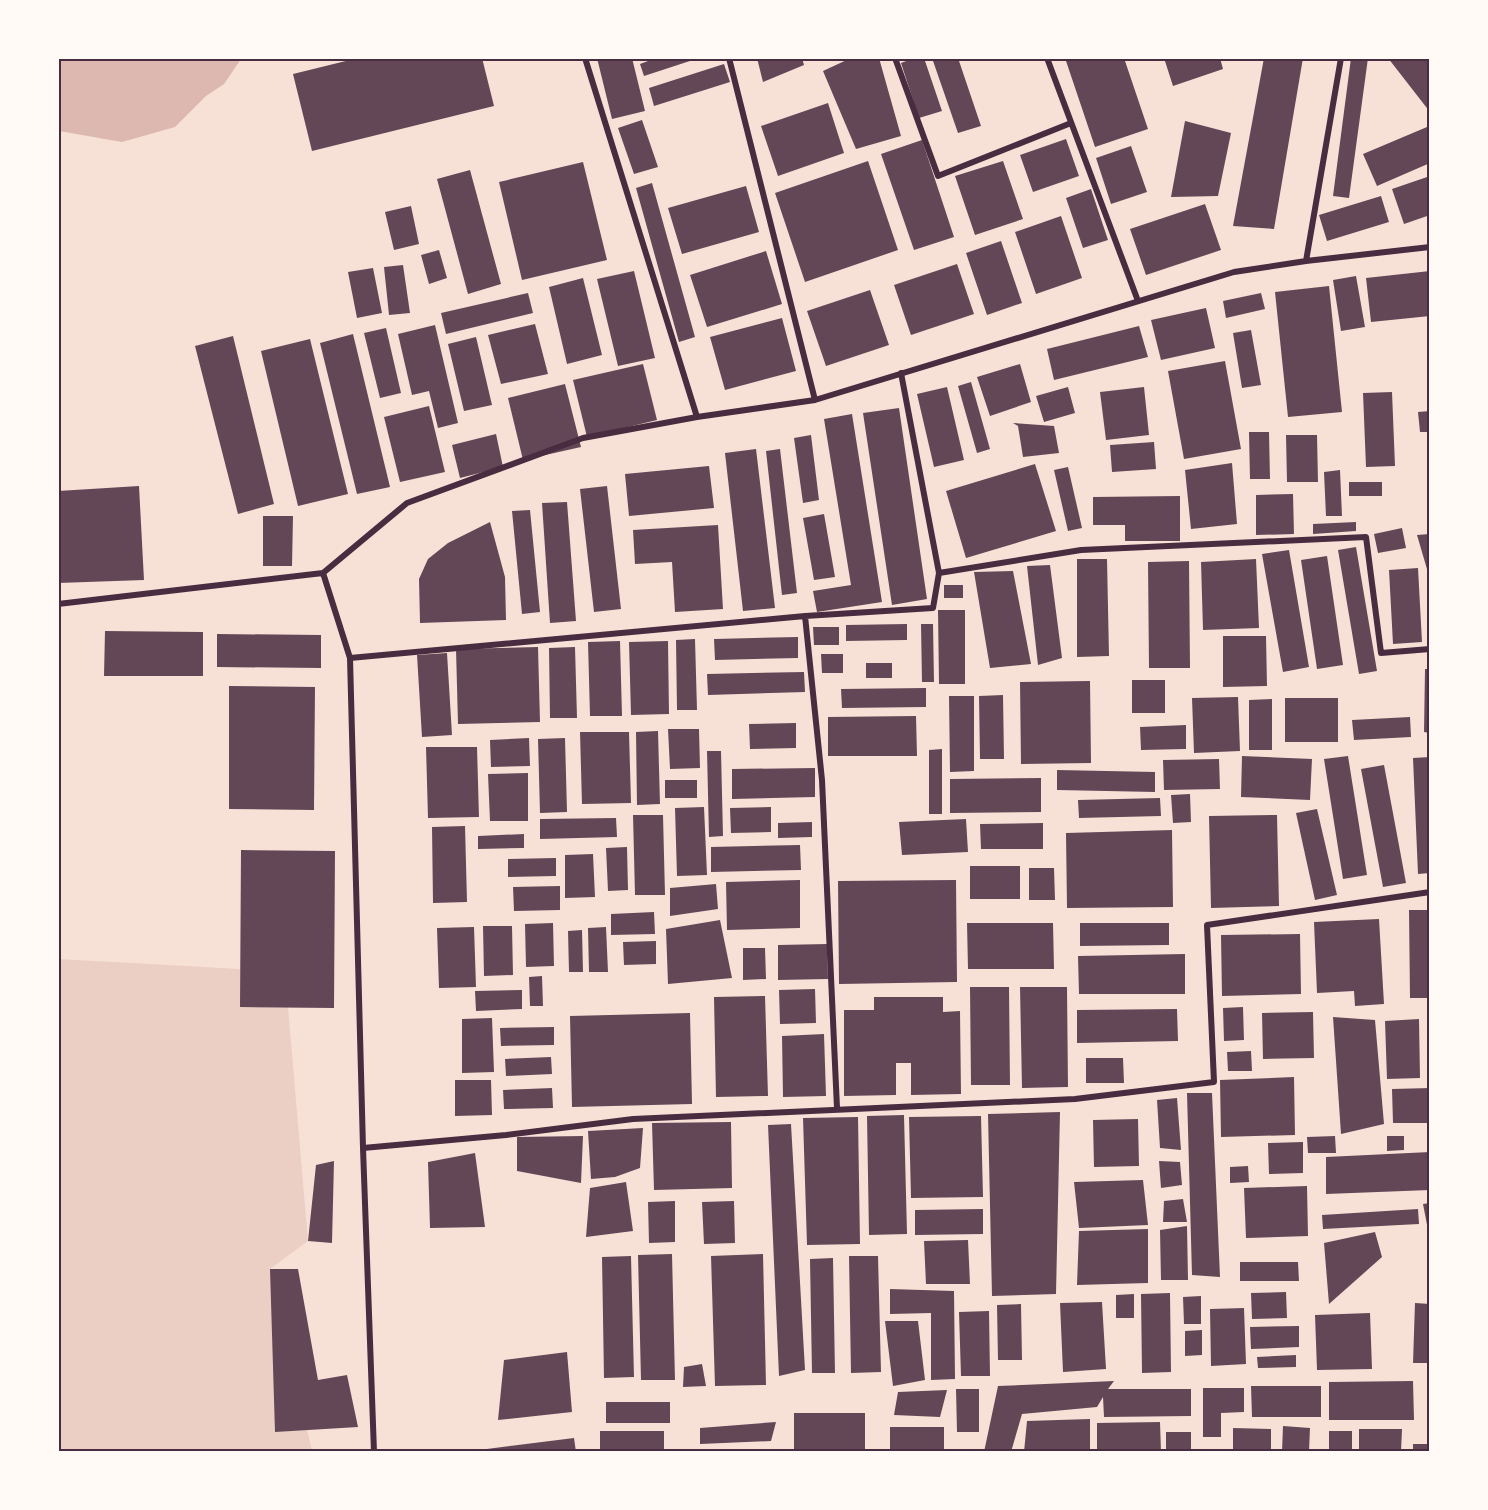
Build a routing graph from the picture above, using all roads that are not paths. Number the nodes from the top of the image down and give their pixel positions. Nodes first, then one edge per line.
1 (585, 58) edge
2 (729, 58) edge
3 (895, 58) edge
4 (1047, 58) edge
5 (1341, 58) edge
6 (1071, 123) junction
7 (1430, 247) edge
8 (1306, 261) junction
9 (1138, 301) junction
10 (901, 373) junction
11 (815, 400) junction
12 (697, 417) junction
13 (323, 573) junction
14 (939, 573) junction
15 (58, 604) edge
16 (805, 616) junction
17 (1430, 649) edge
18 (350, 658) junction
19 (1430, 892) edge
20 (837, 1108) junction
21 (363, 1148) junction
22 (374, 1452) edge

1 - 12 street
2 - 11 street
3 - 6 street
4 - 6 street
5 - 8 street
6 - 9 street
7 - 8 street
8 - 9 street
9 - 10 street
10 - 11 street
10 - 14 street
11 - 12 street
12 - 13 street
13 - 15 street
13 - 18 street
14 - 16 street
14 - 17 street
16 - 18 street
16 - 20 street
18 - 21 street
19 - 20 street
20 - 21 street
21 - 22 street

